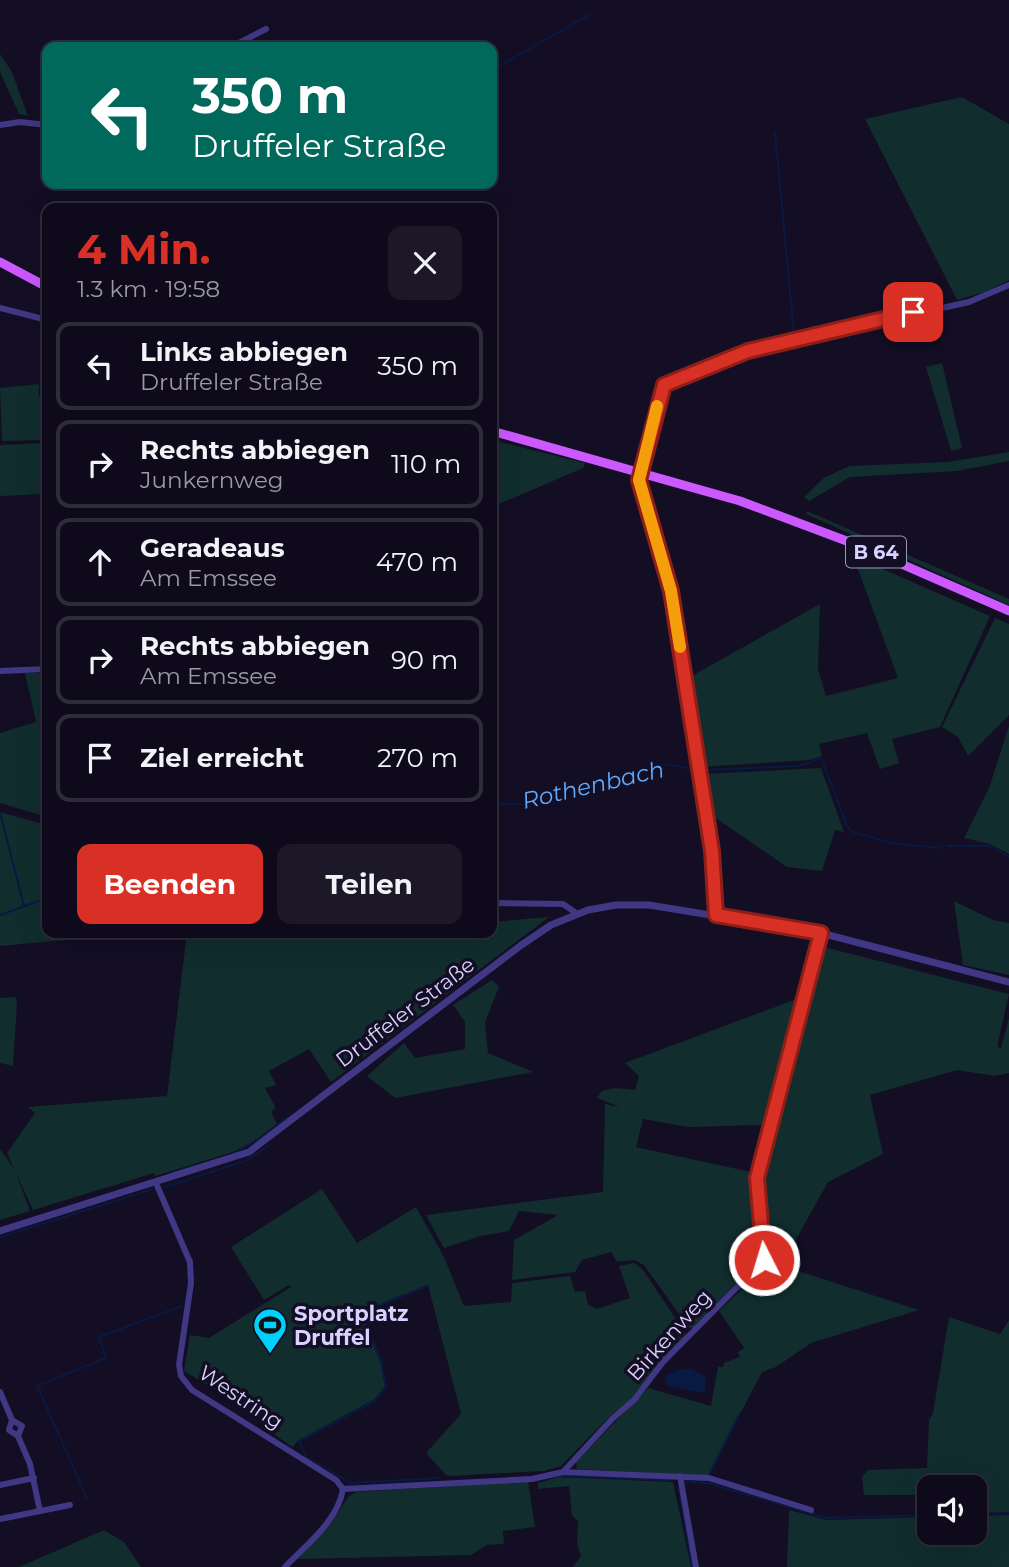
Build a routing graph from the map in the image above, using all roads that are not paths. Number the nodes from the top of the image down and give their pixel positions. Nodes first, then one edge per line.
1 (266, 29) dead end
2 (241, 42) edge
3 (0, 125) edge
4 (42, 125) edge
5 (0, 262) edge
6 (42, 283) edge
7 (1009, 285) edge
8 (0, 308) edge
9 (42, 319) edge
10 (497, 432) edge
11 (641, 471) junction
12 (1009, 611) edge
13 (42, 669) edge
14 (0, 671) edge
15 (497, 903) edge
16 (576, 913) junction
17 (716, 915) junction
18 (821, 933) junction
19 (1009, 982) edge
20 (156, 1183) junction
21 (0, 1231) edge
22 (0, 1392) edge
23 (12, 1420) junction
24 (9, 1430) junction
25 (0, 1433) edge
26 (18, 1436) junction
27 (571, 1463) junction
28 (563, 1472) junction
29 (576, 1473) junction
30 (680, 1476) junction
31 (34, 1478) junction
32 (0, 1485) edge
33 (343, 1489) junction
34 (70, 1505) dead end
35 (811, 1510) dead end
36 (40, 1511) junction
37 (0, 1519) edge
38 (285, 1567) edge
39 (696, 1567) edge

1 - 2 street
3 - 4 street
5 - 6 main road
7 - 11 street
8 - 9 street
10 - 11 main road, B 64
11 - 12 main road, B 64
11 - 17 street
13 - 14 street
15 - 16 street
16 - 17 street, Druffeler Straße
16 - 20 street, Druffeler Straße
17 - 18 street, Druffeler Straße
18 - 19 street, Druffeler Straße
18 - 27 street, Birkenweg
20 - 21 street, Druffeler Straße
20 - 33 street, Westring
22 - 23 street
23 - 24 street
23 - 26 street
24 - 25 street
24 - 26 street
26 - 31 street
27 - 28 street, Birkenweg
27 - 29 street
28 - 29 street
28 - 33 street
29 - 30 street
30 - 35 street
30 - 39 street
31 - 32 street
31 - 36 street
33 - 38 street
34 - 36 street
36 - 37 street

